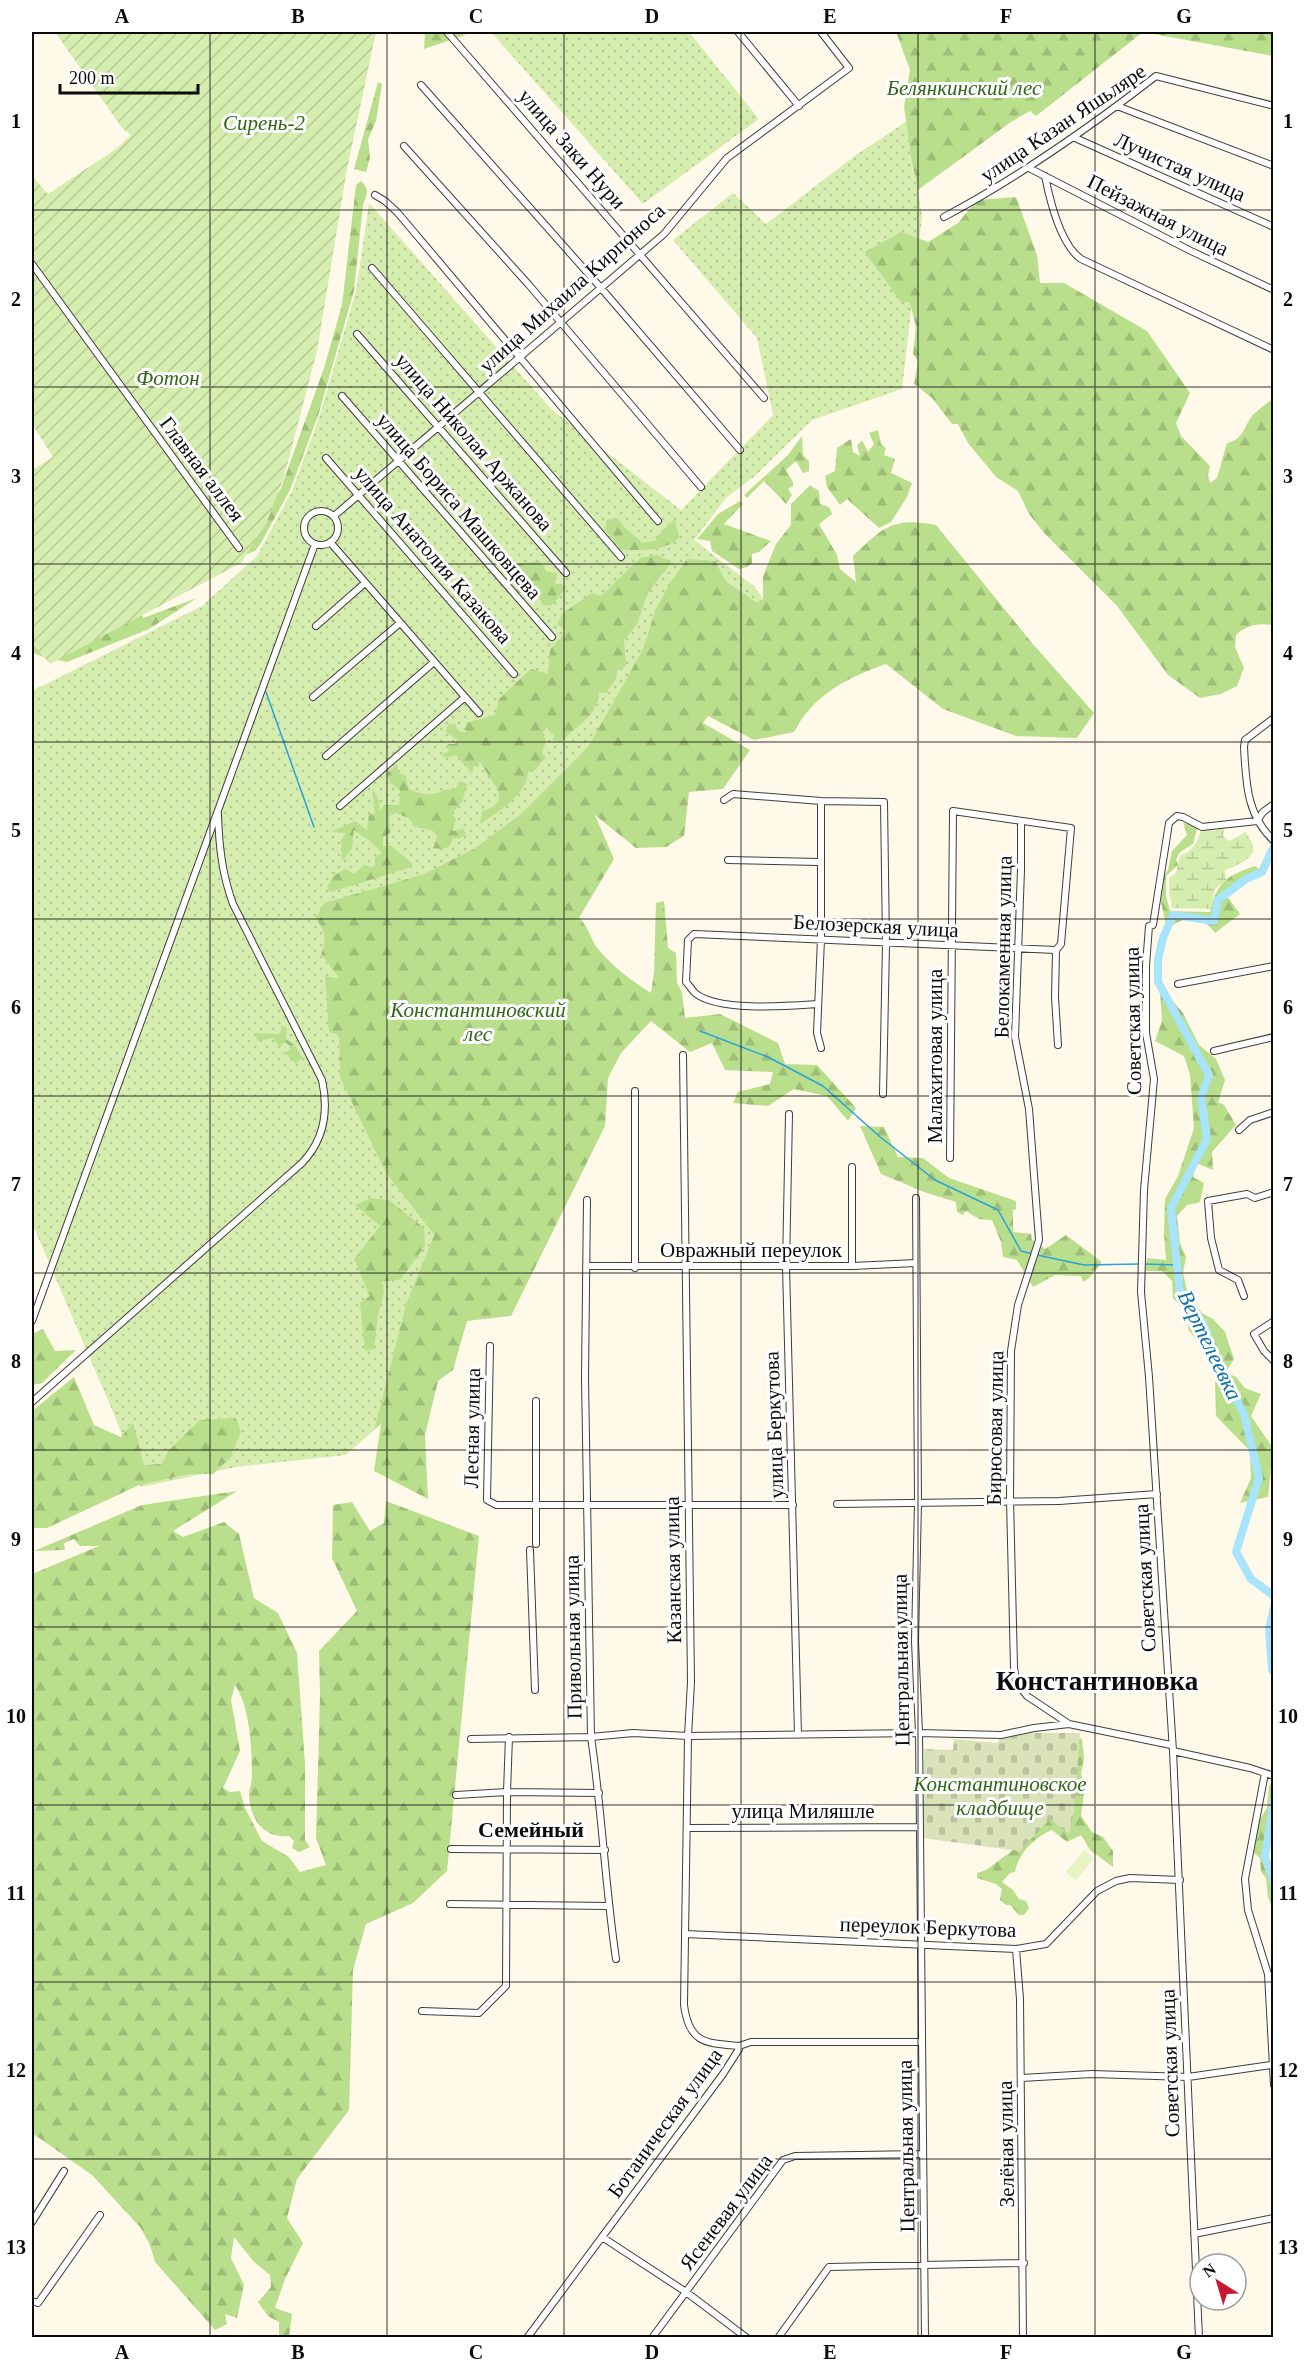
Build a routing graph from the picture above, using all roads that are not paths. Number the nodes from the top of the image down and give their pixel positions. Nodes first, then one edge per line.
1 (447, 32) edge
2 (738, 32) edge
3 (821, 32) edge
4 (421, 85) dead end
5 (799, 106) junction
6 (1118, 106) junction
7 (1274, 106) edge
8 (1074, 137) junction
9 (404, 146) dead end
10 (1274, 166) edge
11 (1029, 168) junction
12 (1045, 176) junction
13 (375, 195) dead end
14 (944, 217) dead end
15 (1274, 227) edge
16 (641, 254) junction
17 (32, 264) edge
18 (372, 268) dead end
19 (601, 288) junction
20 (1274, 290) edge
21 (561, 322) junction
22 (357, 334) dead end
23 (1274, 350) edge
24 (521, 356) junction
25 (479, 392) junction
26 (342, 396) dead end
27 (764, 398) dead end
28 (439, 427) junction
29 (740, 450) dead end
30 (326, 458) dead end
31 (399, 461) junction
32 (701, 487) dead end
33 (358, 495) junction
34 (334, 516) junction
35 (658, 521) dead end
36 (330, 542) junction
37 (315, 544) junction
38 (239, 548) dead end
39 (621, 557) dead end
40 (566, 573) dead end
41 (365, 583) junction
42 (400, 623) junction
43 (316, 626) dead end
44 (552, 637) dead end
45 (434, 662) junction
46 (514, 674) dead end
47 (465, 697) junction
48 (314, 698) dead end
49 (479, 713) dead end
50 (1274, 718) edge
51 (326, 756) dead end
52 (724, 800) dead end
53 (820, 801) junction
54 (1274, 804) edge
55 (340, 806) dead end
56 (218, 811) junction
57 (1021, 820) junction
58 (1257, 821) junction
59 (1274, 841) edge
60 (728, 860) dead end
61 (819, 862) junction
62 (821, 939) junction
63 (885, 944) junction
64 (952, 946) junction
65 (1017, 949) junction
66 (1056, 950) junction
67 (1274, 966) edge
68 (1178, 984) dead end
69 (818, 1004) junction
70 (1274, 1037) edge
71 (1058, 1045) dead end
72 (821, 1048) dead end
73 (1214, 1051) dead end
74 (683, 1055) dead end
75 (635, 1091) dead end
76 (883, 1094) dead end
77 (1029, 1109) joint
78 (1274, 1112) edge
79 (789, 1114) dead end
80 (1239, 1130) dead end
81 (950, 1158) dead end
82 (852, 1167) dead end
83 (1274, 1192) edge
84 (916, 1198) dead end
85 (587, 1200) dead end
86 (916, 1263) junction
87 (586, 1266) junction
88 (685, 1266) junction
89 (786, 1266) junction
90 (852, 1266) junction
91 (635, 1268) junction
92 (1244, 1296) dead end
93 (32, 1321) edge
94 (1274, 1321) edge
95 (490, 1346) dead end
96 (1274, 1361) edge
97 (536, 1401) dead end
98 (32, 1402) edge
99 (1157, 1494) junction
100 (1010, 1500) junction
101 (918, 1502) junction
102 (588, 1504) junction
103 (837, 1504) dead end
104 (537, 1505) junction
105 (689, 1505) junction
106 (793, 1505) junction
107 (536, 1544) dead end
108 (530, 1550) dead end
109 (535, 1690) dead end
110 (1069, 1724) junction
111 (919, 1733) junction
112 (798, 1735) junction
113 (688, 1736) junction
114 (509, 1737) junction
115 (591, 1737) junction
116 (471, 1738) dead end
117 (1172, 1748) junction
118 (1265, 1773) junction
119 (1274, 1776) edge
120 (507, 1792) junction
121 (599, 1793) junction
122 (456, 1795) dead end
123 (919, 1827) junction
124 (687, 1828) junction
125 (507, 1848) junction
126 (451, 1849) dead end
127 (605, 1850) junction
128 (1180, 1880) junction
129 (450, 1904) dead end
130 (506, 1904) junction
131 (608, 1906) junction
132 (685, 1934) junction
133 (920, 1945) junction
134 (1016, 1949) junction
135 (616, 1959) dead end
136 (422, 2012) dead end
137 (922, 2042) junction
138 (739, 2046) junction
139 (1271, 2065) junction
140 (1188, 2077) junction
141 (1021, 2078) junction
142 (1274, 2085) edge
143 (923, 2154) junction
144 (64, 2171) dead end
145 (100, 2215) dead end
146 (1274, 2218) edge
147 (32, 2222) edge
148 (1194, 2234) junction
149 (602, 2237) junction
150 (1024, 2263) junction
151 (924, 2264) junction
152 (686, 2292) junction
153 (35, 2302) edge
154 (527, 2337) edge
155 (652, 2337) edge
156 (747, 2337) edge
157 (778, 2337) edge
158 (925, 2337) edge
159 (1023, 2337) edge
160 (1199, 2337) edge

1 - 16 street, улица Заки Нури
2 - 5 street
3 - 5 street, улица Михаила Кирпоноса
4 - 19 street
5 - 16 street, улица Михаила Кирпоноса
6 - 7 street, улица Казан Яшьляре
6 - 8 street, улица Казан Яшьляре
6 - 10 street
8 - 11 street, улица Казан Яшьляре
8 - 15 street, Лучистая улица
9 - 21 street
11 - 12 street, Пейзажная улица
11 - 14 street, улица Казан Яшьляре
12 - 20 street, Пейзажная улица
12 - 23 street, улица Казан Яшьляре
13 - 24 street
16 - 19 street, улица Михаила Кирпоноса
16 - 27 street, улица Заки Нури
17 - 38 street, Главная аллея
18 - 25 street
19 - 21 street, улица Михаила Кирпоноса
19 - 29 street
21 - 24 street, улица Михаила Кирпоноса
21 - 32 street
22 - 28 street, улица Николая Аржанова
24 - 25 street, улица Михаила Кирпоноса
24 - 35 street
25 - 28 street, улица Михаила Кирпоноса
25 - 39 street
26 - 31 street, улица Бориса Машковцева
28 - 31 street, улица Михаила Кирпоноса
28 - 40 street, улица Николая Аржанова
30 - 33 street, улица Анатолия Казакова
31 - 33 street, улица Михаила Кирпоноса
31 - 44 street, улица Бориса Машковцева
33 - 34 street, улица Михаила Кирпоноса
33 - 46 street, улица Анатолия Казакова
34 - 36 street
34 - 37 street
36 - 37 street
36 - 41 street
37 - 56 street
41 - 42 street
41 - 43 street
42 - 45 street
42 - 48 street
45 - 47 street
45 - 51 street
47 - 49 street
47 - 55 street
50 - 58 street
52 - 53 street
53 - 61 street
53 - 63 street
54 - 58 street
56 - 93 street
56 - 98 street
57 - 64 street, Малахитовая улица
57 - 65 street, Белокаменная улица
57 - 66 street
58 - 59 street
58 - 99 street, Советская улица
60 - 61 street
61 - 62 street
62 - 63 street, Белозерская улица
62 - 69 street
62 - 69 street, Белозерская улица
63 - 64 street, Белозерская улица
63 - 76 street
64 - 65 street, Белозерская улица
64 - 81 street, Малахитовая улица
65 - 66 street, Белозерская улица
65 - 77 street, Белокаменная улица
66 - 71 street
67 - 68 street
69 - 72 street
70 - 73 street
74 - 88 street, Казанская улица
75 - 91 street
77 - 100 street, Бирюсовая улица
78 - 80 street
79 - 89 street, улица Беркутова
82 - 90 street
83 - 92 street
84 - 86 street, Центральная улица
85 - 87 street, Привольная улица
86 - 90 street, Овражный переулок
86 - 101 street, Центральная улица
87 - 91 street, Овражный переулок
87 - 102 street, Привольная улица
88 - 89 street, Овражный переулок
88 - 91 street, Овражный переулок
88 - 105 street, Казанская улица
89 - 90 street, Овражный переулок
89 - 106 street, улица Беркутова
94 - 96 street
95 - 104 street, Лесная улица
97 - 104 street
99 - 100 street
99 - 117 street, Советская улица
100 - 101 street
100 - 110 street, Бирюсовая улица
101 - 103 street
101 - 111 street, Центральная улица
102 - 104 street
102 - 105 street
102 - 115 street, Привольная улица
104 - 107 street
105 - 106 street
105 - 113 street, Казанская улица
106 - 112 street, улица Беркутова
108 - 109 street
110 - 111 street, Привольная улица
110 - 117 street
111 - 112 street, Привольная улица
111 - 123 street, Центральная улица
112 - 113 street, Привольная улица
113 - 115 street, Привольная улица
113 - 124 street, Казанская улица
114 - 115 street
114 - 116 street
114 - 120 street
115 - 121 street
117 - 118 street
117 - 128 street, Советская улица
118 - 119 street
118 - 139 street
120 - 121 street
120 - 122 street
120 - 125 street
121 - 127 street
123 - 124 street, улица Миляшле
123 - 133 street, Центральная улица
124 - 132 street, Казанская улица
125 - 126 street
125 - 127 street
125 - 130 street
127 - 131 street
128 - 134 street, переулок Беркутова
128 - 140 street, Советская улица
129 - 130 street
130 - 131 street
130 - 136 street
131 - 135 street
132 - 133 street, переулок Беркутова
132 - 138 street, Казанская улица
133 - 134 street, переулок Беркутова
133 - 137 street, Центральная улица
134 - 141 street, Зелёная улица
137 - 138 street, Ботаническая улица
137 - 143 street, Центральная улица
138 - 149 street, Ботаническая улица
139 - 140 street
139 - 142 street
140 - 141 street
140 - 148 street, Советская улица
141 - 150 street, Зелёная улица
143 - 151 street, Центральная улица
143 - 152 street, Ясеневая улица
144 - 147 street
145 - 153 street
146 - 148 street
148 - 160 street, Советская улица
149 - 152 street
149 - 154 street, Ботаническая улица
150 - 151 street
150 - 159 street, Зелёная улица
151 - 157 street
151 - 158 street, Центральная улица
152 - 155 street, Ясеневая улица
152 - 156 street

